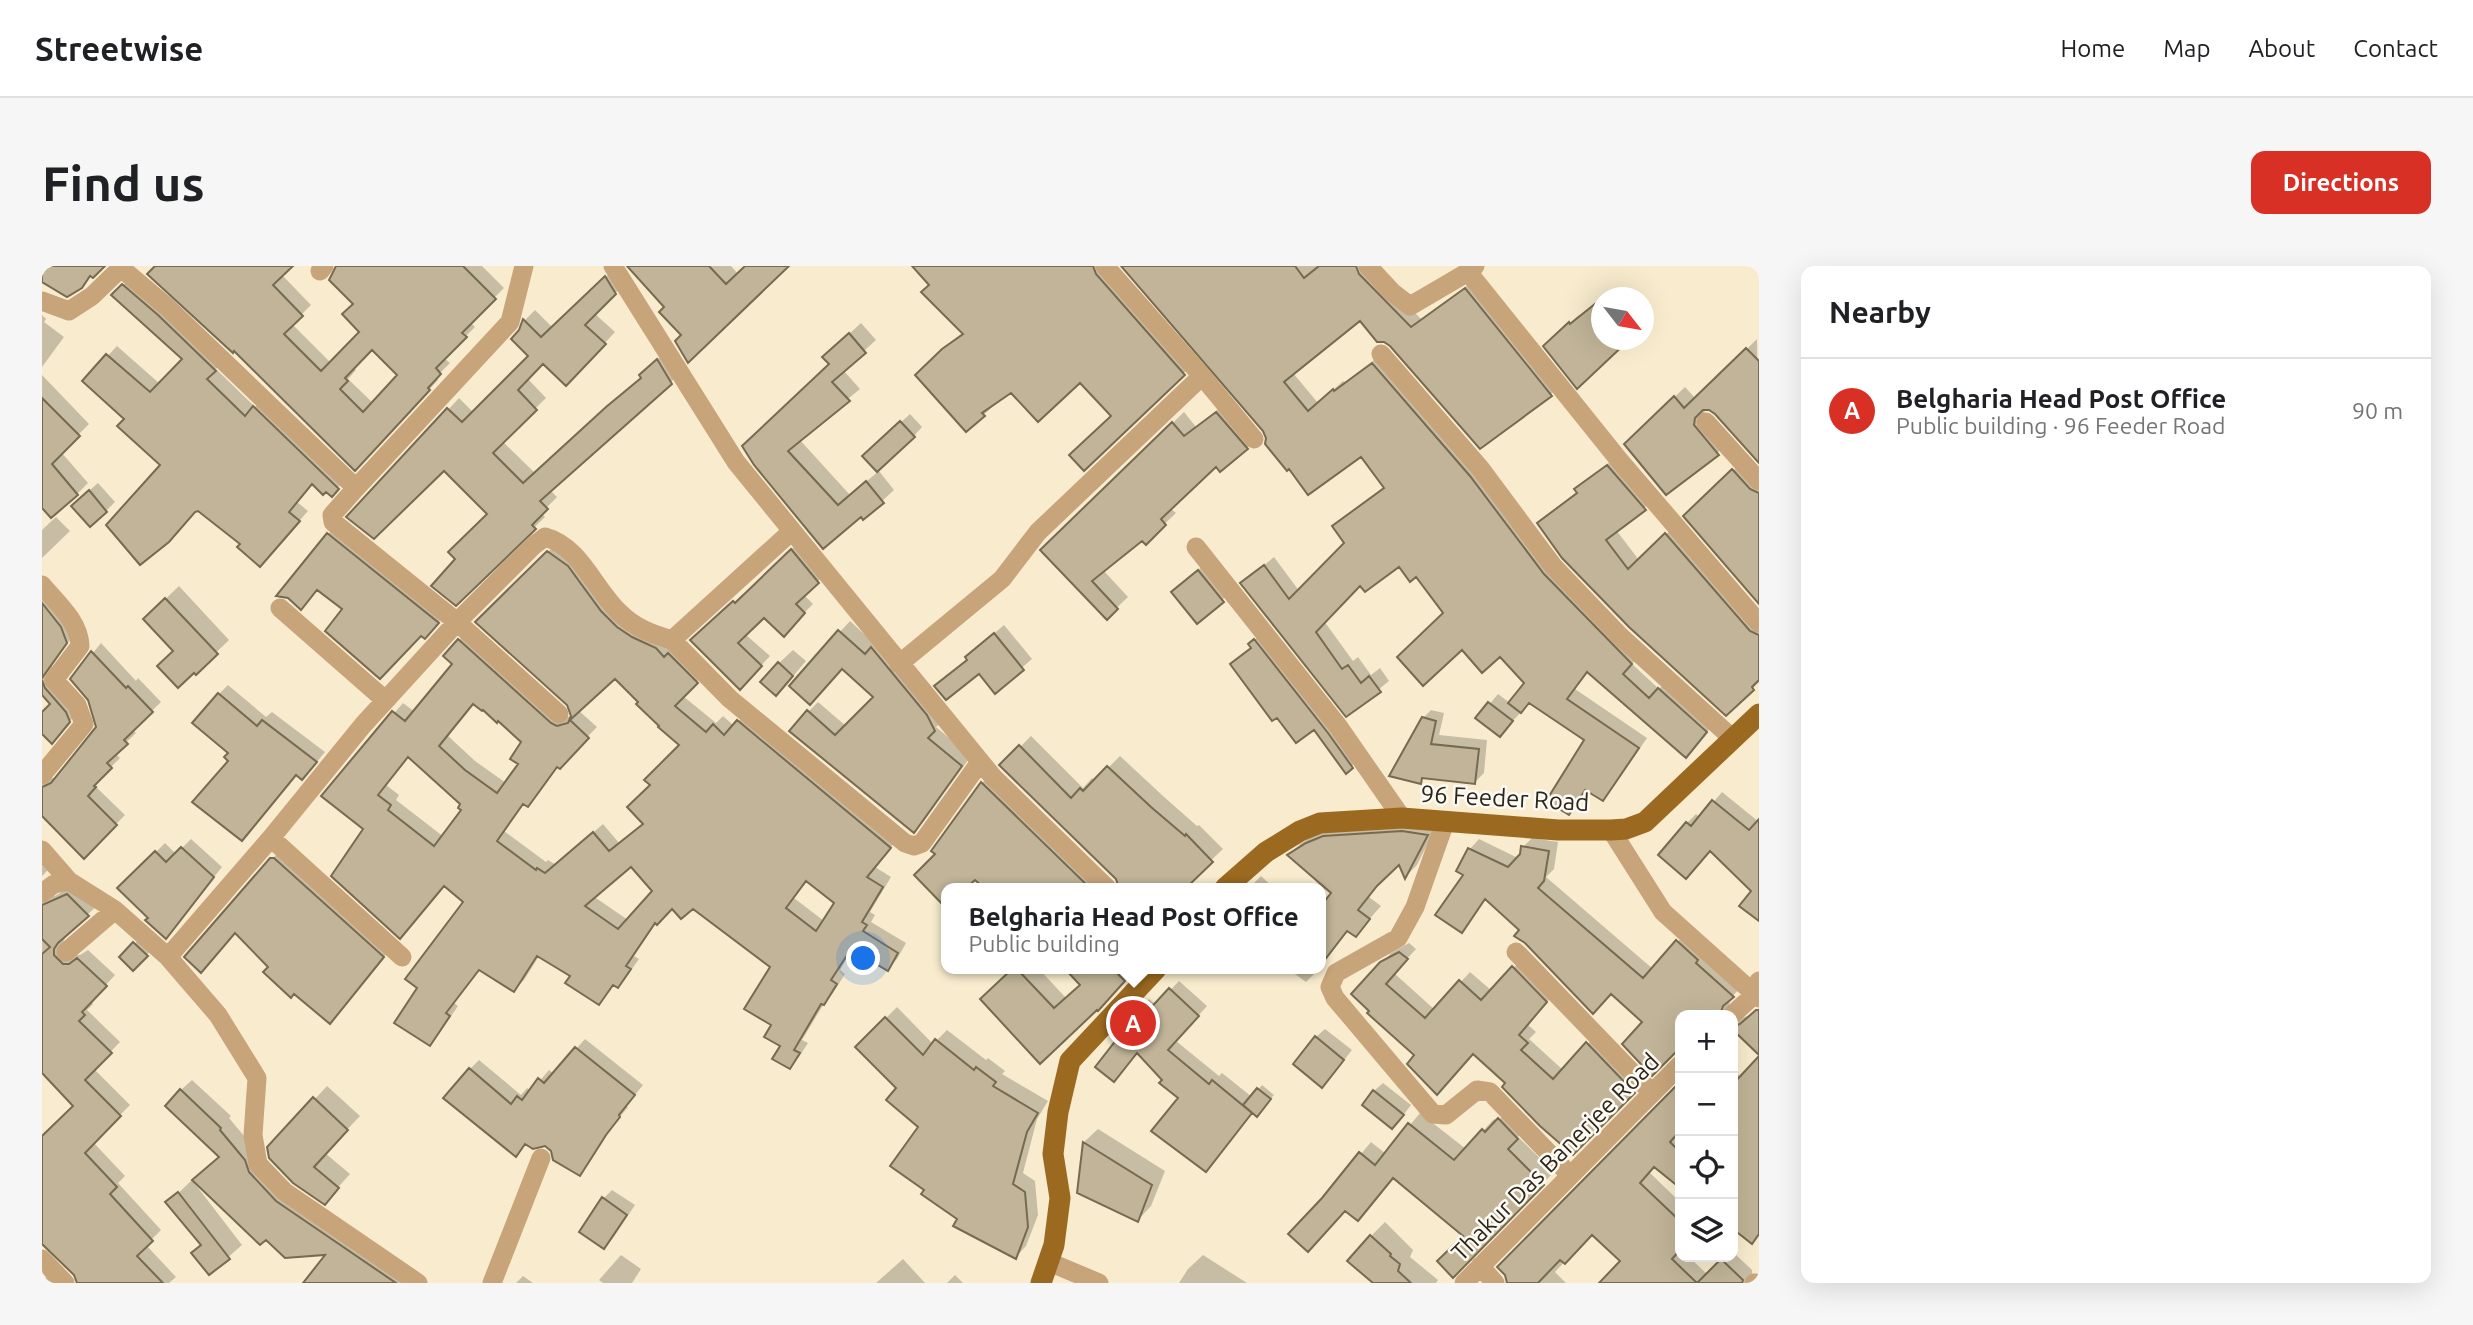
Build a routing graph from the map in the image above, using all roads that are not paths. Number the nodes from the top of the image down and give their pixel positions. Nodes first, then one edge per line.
1 (523, 266) edge
2 (613, 266) edge
3 (1105, 266) edge
4 (1368, 266) edge
5 (1471, 269) edge
6 (42, 301) edge
7 (1381, 354) dead end
8 (1202, 376) junction
9 (1706, 422) dead end
10 (1254, 439) dead end
11 (1759, 481) edge
12 (356, 488) junction
13 (792, 531) junction
14 (1196, 547) dead end
15 (42, 585) edge
16 (280, 608) dead end
17 (457, 622) junction
18 (1759, 623) edge
19 (672, 640) junction
20 (899, 664) junction
21 (385, 701) junction
22 (559, 714) dead end
23 (1759, 714) edge
24 (1732, 738) junction
25 (980, 762) junction
26 (42, 775) edge
27 (1402, 818) junction
28 (1445, 822) junction
29 (1611, 830) junction
30 (271, 838) junction
31 (42, 850) edge
32 (69, 881) junction
33 (1101, 883) edge
34 (1231, 883) edge
35 (42, 892) edge
36 (115, 910) junction
37 (66, 952) dead end
38 (1516, 952) dead end
39 (168, 957) junction
40 (402, 957) dead end
41 (1151, 974) edge
42 (1757, 991) edge
43 (1737, 1010) edge
44 (1675, 1070) edge
45 (1652, 1093) junction
46 (541, 1158) dead end
47 (1570, 1175) junction
48 (42, 1259) edge
49 (1049, 1262) junction
50 (1480, 1266) junction
51 (65, 1283) edge
52 (418, 1283) edge
53 (492, 1283) edge
54 (1041, 1283) edge
55 (1099, 1283) edge
56 (1464, 1283) edge
57 (1495, 1283) edge

1 - 12 street
2 - 13 street
3 - 8 street
4 - 5 street
5 - 18 street
6 - 12 street
7 - 24 street
8 - 10 street
8 - 20 street
9 - 11 street
12 - 17 street
13 - 19 street
13 - 20 street
14 - 27 street
15 - 26 street
16 - 21 street
17 - 19 street
17 - 21 street
17 - 22 street
19 - 25 street
20 - 25 street
21 - 30 street
23 - 24 main road, 96 Feeder Road
24 - 29 main road, 96 Feeder Road
25 - 33 street
27 - 28 main road, 96 Feeder Road
27 - 34 main road, 96 Feeder Road
28 - 29 main road, 96 Feeder Road
28 - 47 street
29 - 42 street
30 - 39 street
30 - 40 street
31 - 32 street
32 - 35 street
32 - 36 street
36 - 37 street
36 - 39 street
38 - 45 street
39 - 52 street
41 - 49 main road
42 - 43 street
44 - 45 street, Thakur Das Banerjee Road
45 - 47 street, Thakur Das Banerjee Road
46 - 53 street
47 - 50 street, Thakur Das Banerjee Road
48 - 51 street
49 - 54 main road
49 - 55 street
50 - 56 street, Thakur Das Banerjee Road
50 - 57 street

